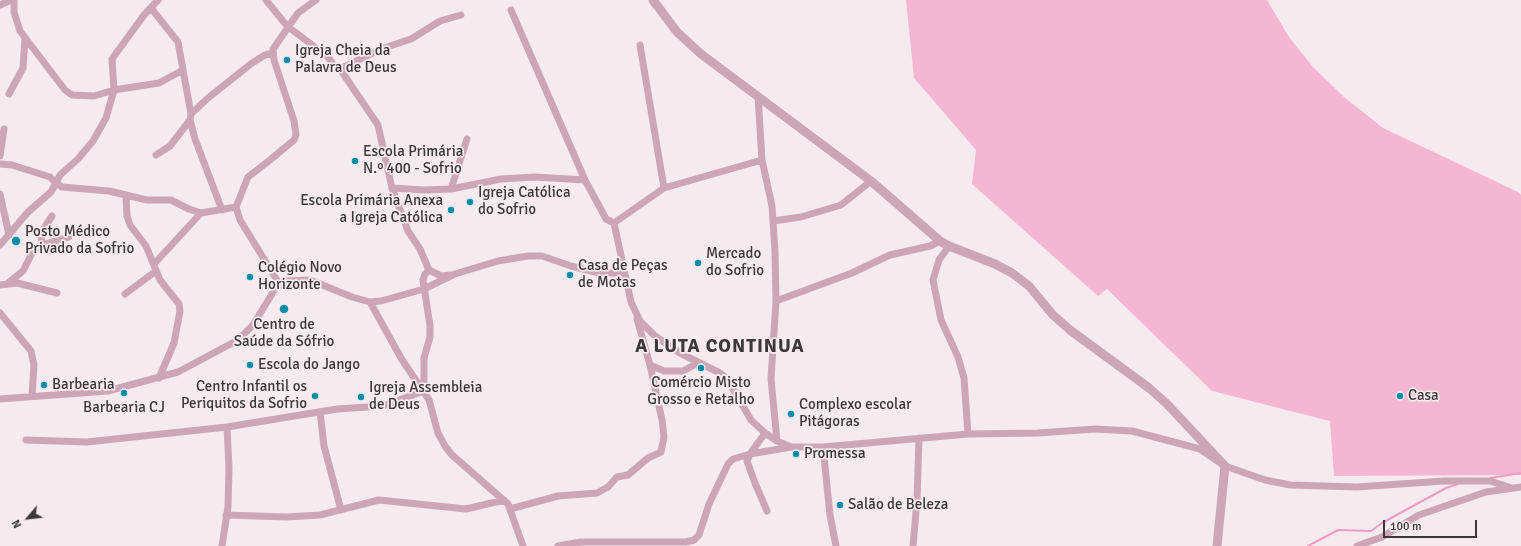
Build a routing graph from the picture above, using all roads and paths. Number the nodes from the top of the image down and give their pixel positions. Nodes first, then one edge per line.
1 (11, 0) edge
2 (14, 0) edge
3 (158, 0) edge
4 (266, 0) edge
5 (316, 0) edge
6 (653, 0) edge
7 (0, 5) edge
8 (150, 8) junction
9 (511, 10) dead end
10 (461, 15) dead end
11 (287, 26) junction
12 (25, 38) junction
13 (640, 45) dead end
14 (273, 53) junction
15 (340, 69) junction
16 (183, 70) junction
17 (114, 90) junction
18 (9, 94) dead end
19 (758, 96) junction
20 (191, 117) junction
21 (4, 129) dead end
22 (467, 139) dead end
23 (156, 155) dead end
24 (0, 156) edge
25 (762, 160) junction
26 (0, 164) edge
27 (585, 180) junction
28 (871, 181) junction
29 (56, 183) junction
30 (392, 188) junction
31 (664, 188) junction
32 (451, 189) junction
33 (0, 194) edge
34 (126, 196) junction
35 (236, 207) junction
36 (222, 210) junction
37 (201, 212) junction
38 (52, 216) dead end
39 (773, 220) junction
40 (614, 223) junction
41 (9, 235) junction
42 (69, 237) dead end
43 (940, 241) junction
44 (0, 245) edge
45 (42, 245) junction
46 (949, 246) junction
47 (155, 267) junction
48 (429, 270) junction
49 (624, 273) junction
50 (455, 274) junction
51 (8, 283) junction
52 (0, 285) edge
53 (280, 285) junction
54 (424, 289) junction
55 (57, 292) dead end
56 (125, 294) dead end
57 (776, 301) junction
58 (370, 302) junction
59 (635, 312) junction
60 (0, 313) edge
61 (698, 362) junction
62 (650, 365) junction
63 (159, 378) junction
64 (424, 391) junction
65 (32, 396) junction
66 (0, 400) edge
67 (320, 412) junction
68 (227, 427) junction
69 (764, 433) junction
70 (968, 434) junction
71 (919, 438) junction
72 (26, 440) dead end
73 (777, 442) junction
74 (791, 447) junction
75 (823, 447) junction
76 (750, 454) junction
77 (1225, 466) junction
78 (1521, 487) edge
79 (1512, 488) junction
80 (504, 500) junction
81 (510, 509) junction
82 (341, 510) junction
83 (767, 510) dead end
84 (226, 515) junction
85 (619, 544) edge
86 (222, 546) edge
87 (523, 546) edge
88 (558, 546) edge
89 (836, 546) edge
90 (913, 546) edge
91 (1217, 546) edge
92 (1357, 546) edge

1 - 7 street
2 - 12 street
3 - 8 street
4 - 11 street
5 - 11 street
6 - 19 street
8 - 16 street
8 - 17 street
9 - 27 street
10 - 15 street
11 - 14 street
11 - 15 street
12 - 17 street
12 - 18 street
13 - 31 street
14 - 20 street
14 - 35 street
15 - 30 street
16 - 17 street
16 - 20 street
17 - 29 street
19 - 25 street
19 - 28 street
20 - 23 street
20 - 36 street
21 - 24 street
22 - 32 street
25 - 31 street
25 - 39 street
26 - 29 street
27 - 32 street
27 - 40 street
28 - 39 street
28 - 43 street
29 - 34 street
29 - 41 street
30 - 32 street
30 - 48 street
31 - 40 street
33 - 41 street
34 - 37 street
34 - 47 street
35 - 36 street
35 - 53 street
36 - 37 street
37 - 47 street
38 - 45 street
39 - 57 street
40 - 49 street
41 - 44 street
42 - 45 street
43 - 46 street
43 - 57 street
45 - 51 street
46 - 70 street
46 - 77 street
47 - 56 street
47 - 63 street
48 - 50 street
48 - 54 street
49 - 50 street
49 - 59 street
50 - 54 street
51 - 52 street
51 - 55 street
53 - 58 street
53 - 63 street
54 - 58 street
54 - 64 street
57 - 73 street
58 - 64 street
59 - 61 street
59 - 62 street
60 - 65 street
61 - 62 street
61 - 69 street
62 - 81 street
63 - 65 street
64 - 67 street
64 - 80 street
65 - 66 street
67 - 68 street
67 - 82 street
68 - 72 street
68 - 84 street
69 - 73 street
69 - 76 street
70 - 71 street
70 - 77 street
71 - 75 street
71 - 90 street
73 - 74 street
74 - 75 street
74 - 76 street
75 - 89 street
76 - 83 street
76 - 85 street
77 - 79 street
77 - 91 street
78 - 79 street
79 - 92 street
80 - 81 street
80 - 82 street
81 - 87 street
82 - 84 street
84 - 86 street
85 - 88 street

